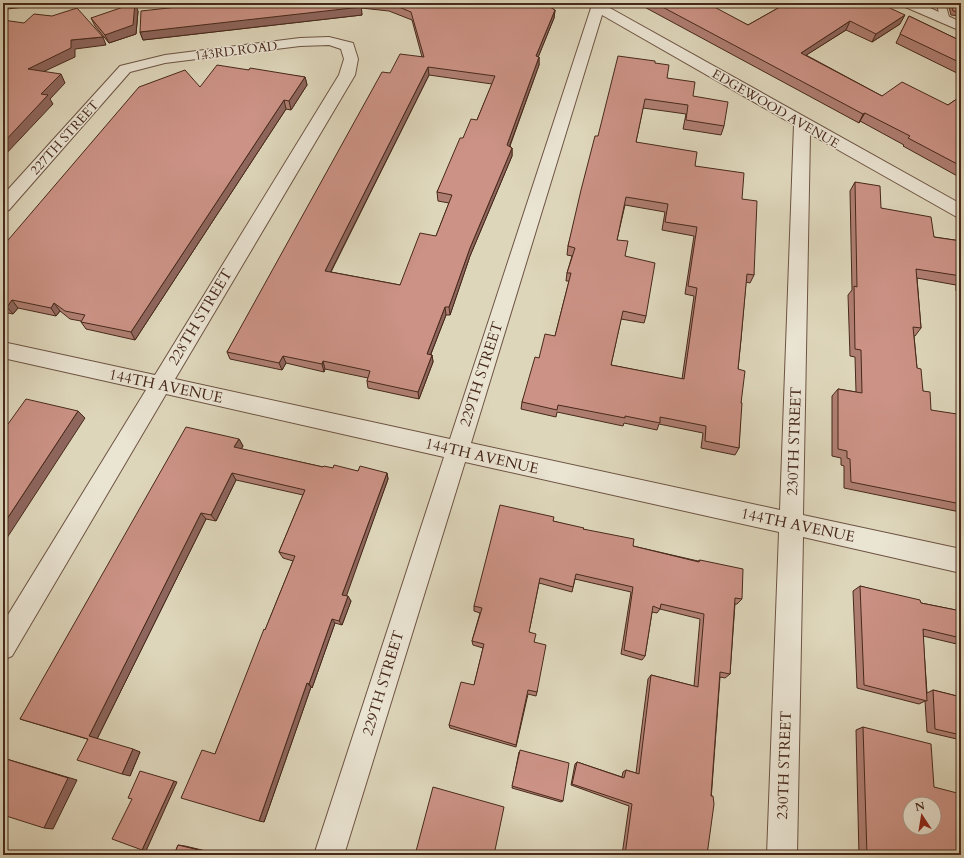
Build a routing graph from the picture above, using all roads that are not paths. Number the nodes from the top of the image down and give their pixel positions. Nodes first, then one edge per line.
1 (23, 3) edge
2 (908, 3) edge
3 (941, 3) edge
4 (3, 5) edge
5 (594, 5) edge
6 (945, 20) junction
7 (961, 27) edge
8 (348, 46) joint
9 (125, 69) joint
10 (802, 123) junction
11 (3, 206) edge
12 (961, 212) edge
13 (3, 350) edge
14 (160, 385) junction
15 (457, 450) junction
16 (791, 524) junction
17 (961, 561) edge
18 (3, 647) edge
19 (329, 855) edge
20 (782, 855) edge

1 - 4 main road
2 - 6 street
3 - 6 lane
5 - 10 street, EDGEWOOD AVENUE
5 - 15 street, 229TH STREET
6 - 7 street
8 - 9 street, 143RD ROAD
8 - 14 street, 228TH STREET
9 - 11 street, 227TH STREET
10 - 12 street, EDGEWOOD AVENUE
10 - 16 street, 230TH STREET
13 - 14 street, 144TH AVENUE
14 - 15 street, 144TH AVENUE
14 - 18 street, 228TH STREET
15 - 16 street, 144TH AVENUE
15 - 19 street, 229TH STREET
16 - 17 street, 144TH AVENUE
16 - 20 street, 230TH STREET

